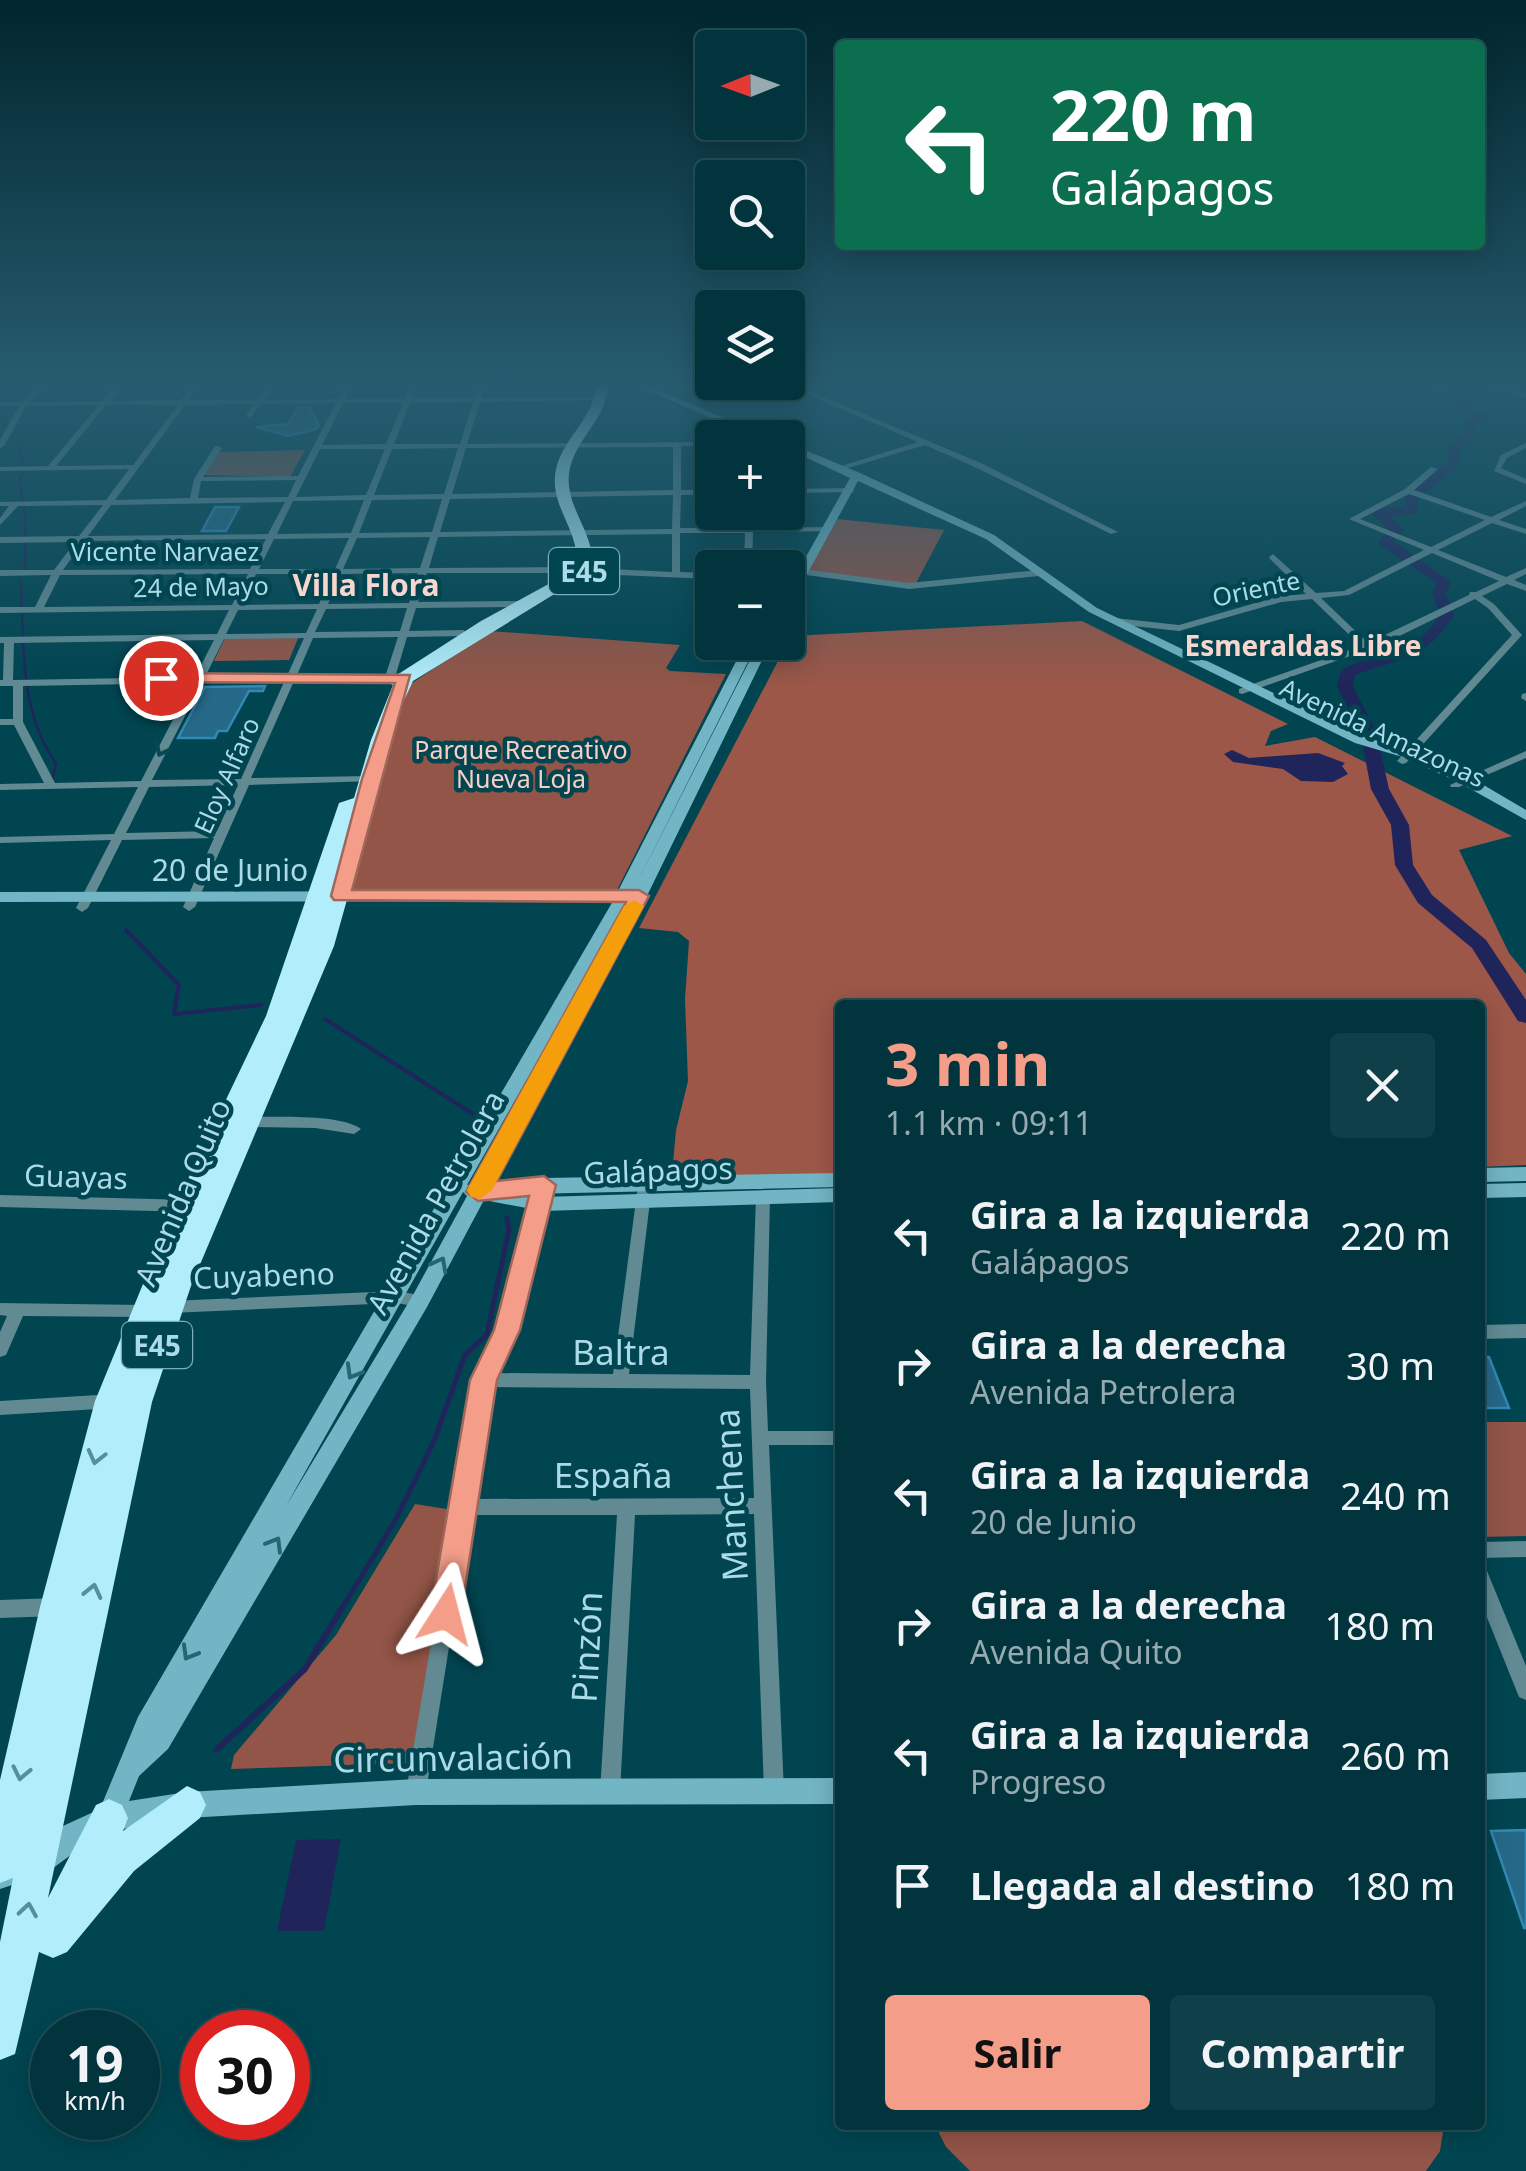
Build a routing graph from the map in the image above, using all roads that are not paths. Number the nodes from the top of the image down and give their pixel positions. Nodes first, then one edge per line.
1 (123, 483) edge
2 (197, 483) edge
3 (296, 483) edge
4 (375, 483) edge
5 (452, 483) edge
6 (562, 483) edge
7 (676, 483) edge
8 (1011, 483) edge
9 (1422, 483) edge
10 (849, 486) junction
11 (805, 490) edge
12 (695, 492) edge
13 (1414, 492) junction
14 (676, 493) junction
15 (561, 494) junction
16 (447, 498) junction
17 (369, 500) junction
18 (193, 501) junction
19 (288, 501) junction
20 (110, 502) junction
21 (1526, 503) edge
22 (0, 504) edge
23 (14, 504) junction
24 (1493, 520) junction
25 (0, 523) edge
26 (695, 529) edge
27 (805, 529) edge
28 (824, 529) junction
29 (676, 530) junction
30 (575, 531) junction
31 (1114, 532) dead end
32 (1526, 532) edge
33 (354, 535) junction
34 (437, 535) junction
35 (267, 537) junction
36 (82, 539) junction
37 (0, 540) edge
38 (1432, 552) junction
39 (1273, 557) dead end
40 (805, 558) edge
41 (252, 570) junction
42 (338, 570) junction
43 (423, 570) junction
44 (578, 571) junction
45 (1526, 571) edge
46 (57, 572) junction
47 (5, 573) edge
48 (1032, 574) junction
49 (676, 575) junction
50 (695, 576) edge
51 (805, 579) edge
52 (1506, 580) junction
53 (1526, 588) edge
54 (1473, 594) junction
55 (1315, 596) junction
56 (411, 602) junction
57 (519, 603) junction
58 (322, 604) junction
59 (235, 605) junction
60 (39, 608) junction
61 (3, 610) edge
62 (1115, 621) junction
63 (1179, 628) junction
64 (402, 632) junction
65 (462, 633) junction
66 (307, 634) junction
67 (219, 636) junction
68 (4, 640) edge
69 (1367, 646) junction
70 (1178, 650) junction
71 (743, 660) edge
72 (756, 660) edge
73 (397, 676) junction
74 (199, 677) junction
75 (290, 677) junction
76 (9, 683) edge
77 (1248, 689) junction
78 (0, 722) edge
79 (18, 722) junction
80 (1526, 754) edge
81 (1401, 757) junction
82 (364, 779) junction
83 (1460, 782) junction
84 (244, 784) junction
85 (51, 786) junction
86 (144, 786) junction
87 (0, 787) edge
88 (1526, 816) edge
89 (1526, 828) edge
90 (222, 834) junction
91 (118, 838) junction
92 (0, 840) edge
93 (0, 898) edge
94 (630, 898) junction
95 (328, 900) junction
96 (192, 901) junction
97 (86, 902) junction
98 (0, 909) edge
99 (250, 1122) junction
100 (354, 1129) dead end
101 (1526, 1174) edge
102 (1485, 1175) edge
103 (835, 1180) edge
104 (1485, 1190) edge
105 (1526, 1190) edge
106 (467, 1191) junction
107 (644, 1193) junction
108 (543, 1194) junction
109 (835, 1195) edge
110 (764, 1196) junction
111 (0, 1201) edge
112 (200, 1207) junction
113 (396, 1297) junction
114 (420, 1301) junction
115 (9, 1309) edge
116 (157, 1309) junction
117 (1526, 1331) edge
118 (1485, 1332) edge
119 (0, 1350) edge
120 (484, 1380) junction
121 (620, 1382) junction
122 (758, 1382) junction
123 (124, 1400) junction
124 (0, 1408) edge
125 (760, 1438) junction
126 (835, 1438) edge
127 (626, 1506) junction
128 (764, 1506) junction
129 (464, 1508) junction
130 (1526, 1549) edge
131 (1485, 1550) edge
132 (1485, 1589) edge
133 (57, 1607) junction
134 (0, 1609) edge
135 (1526, 1690) edge
136 (128, 1773) junction
137 (1526, 1785) edge
138 (1485, 1787) edge
139 (835, 1790) edge
140 (416, 1792) junction
141 (610, 1792) junction
142 (774, 1792) junction
143 (187, 1805) junction
144 (109, 1818) junction
145 (50, 1845) junction
146 (1, 1859) edge
147 (53, 1938) junction
148 (18, 1975) junction
149 (0, 2039) edge

1 - 20 street
2 - 18 street
3 - 19 street
4 - 17 street, Eloy Alfaro
5 - 16 street
6 - 15 highway
7 - 14 street
8 - 31 street
9 - 13 street
10 - 11 street
10 - 28 main road
10 - 48 main road, Avenida Amazonas
12 - 14 street
13 - 24 street
13 - 38 street
14 - 15 street
14 - 29 street
15 - 16 street
15 - 30 highway, E45
16 - 17 street
16 - 34 street
17 - 19 street
17 - 33 street, Eloy Alfaro
18 - 19 street
18 - 20 street
19 - 35 street
20 - 23 street
20 - 36 street
21 - 24 street
22 - 23 street
23 - 25 street
24 - 32 street
24 - 38 street
26 - 29 street
27 - 28 street
28 - 40 main road
29 - 30 street
29 - 49 street
30 - 34 street
30 - 44 highway, E45
33 - 34 street
33 - 35 street
33 - 42 street, Eloy Alfaro
34 - 43 street
35 - 36 street
35 - 41 street
36 - 37 street
36 - 46 street
38 - 52 street
38 - 55 street, Oriente
39 - 55 street
41 - 42 street, Vicente Narvaez
41 - 46 street, Vicente Narvaez
41 - 59 street
42 - 43 street, Vicente Narvaez
42 - 58 street, Eloy Alfaro
43 - 44 street, Vicente Narvaez
43 - 56 street
44 - 49 street, Vicente Narvaez
44 - 57 highway, E45
45 - 52 street
46 - 47 street, Vicente Narvaez
46 - 60 street
48 - 51 street
48 - 62 main road, Avenida Amazonas
48 - 77 main road, Avenida Amazonas
49 - 50 street, Vicente Narvaez
52 - 53 street
52 - 54 street
54 - 69 street
54 - 81 street
55 - 63 street, Oriente
55 - 69 street
56 - 57 street, 24 de Mayo
56 - 58 street, 24 de Mayo
56 - 64 street
57 - 65 highway, E45
57 - 73 highway, E45
58 - 59 street, 24 de Mayo
58 - 66 street, Eloy Alfaro
59 - 60 street, 24 de Mayo
59 - 67 street
60 - 61 street, 24 de Mayo
62 - 63 street, Oriente
62 - 70 main road, Avenida Amazonas
63 - 70 street
64 - 65 street
64 - 66 street
64 - 73 street
65 - 73 highway, E45
66 - 67 street
66 - 75 street, Eloy Alfaro
67 - 68 street
67 - 74 street
68 - 76 street
69 - 77 street
70 - 77 main road, Avenida Amazonas
71 - 94 main road, Avenida Petrolera
72 - 94 main road, Avenida Petrolera
73 - 75 street
73 - 82 highway, Avenida Quito / E45
74 - 75 street
74 - 76 street
74 -> 86 street
75 - 84 street, Eloy Alfaro
76 - 79 street
77 - 81 main road, Avenida Amazonas
78 - 79 street
79 - 85 street
80 - 83 street
81 - 83 main road, Avenida Amazonas
82 - 84 street
82 - 95 highway, Avenida Quito / E45
83 - 88 main road, Avenida Amazonas
83 - 89 main road, Avenida Amazonas
84 - 86 street
84 - 90 street, Eloy Alfaro
85 - 86 street
85 - 87 street
86 - 91 street
90 - 91 street
90 - 96 street, Eloy Alfaro
91 - 92 street
91 - 97 street
93 - 97 main road, 20 de Junio
94 - 95 main road, 20 de Junio
94 - 106 main road, Avenida Petrolera
95 - 96 main road, 20 de Junio
95 - 99 highway, Avenida Quito / E45
95 - 112 highway, Avenida Quito / E45
96 - 97 main road, 20 de Junio
97 - 98 main road, 20 de Junio
99 - 100 street
99 - 112 highway, Avenida Quito / E45
101 - 102 main road
103 - 107 main road, Galápagos
104 - 105 main road
106 - 108 main road, Galápagos
106 - 113 main road, Avenida Petrolera
114 -> 106 main road, Avenida Petrolera
107 - 108 main road, Galápagos
107 - 110 main road, Galápagos
107 - 121 street
108 - 120 street
109 - 110 main road, Galápagos
110 - 122 street, Manchena
111 - 112 street, Guayas
112 - 116 highway, Avenida Quito / E45
113 - 114 street, Cuyabeno
113 - 116 street, Cuyabeno
113 -> 136 main road, Avenida Petrolera
136 -> 114 main road, Avenida Petrolera
115 - 116 street, Cuyabeno
115 - 119 street
116 - 123 highway, Avenida Quito / E45
117 - 118 street
120 - 121 street, Baltra
120 - 129 street
121 - 122 street, Baltra
122 - 125 street, Manchena
123 - 124 street
123 -> 133 highway, Avenida Quito / E45
145 -> 123 highway, Avenida Quito / E45
125 - 126 street
125 - 128 street, Manchena
127 - 128 street, España
127 - 129 street, España
127 - 141 street, Pinzón
128 - 142 street, Manchena
129 - 140 street
130 - 131 street
132 - 135 street
133 - 134 street
133 -> 146 highway, Avenida Quito / E45
136 - 144 main road, Avenida Petrolera
137 - 138 main road
139 - 142 main road, Circunvalación
140 - 141 main road, Circunvalación
140 - 143 main road, Circunvalación
141 - 142 main road, Circunvalación
143 - 144 main road, Circunvalación
143 - 147 highway
144 - 145 main road, Circunvalación
144 - 147 highway
145 - 146 main road, Circunvalación
148 -> 145 highway, Avenida Quito / E45
147 - 148 highway
148 - 149 highway, Avenida Quito / E45

